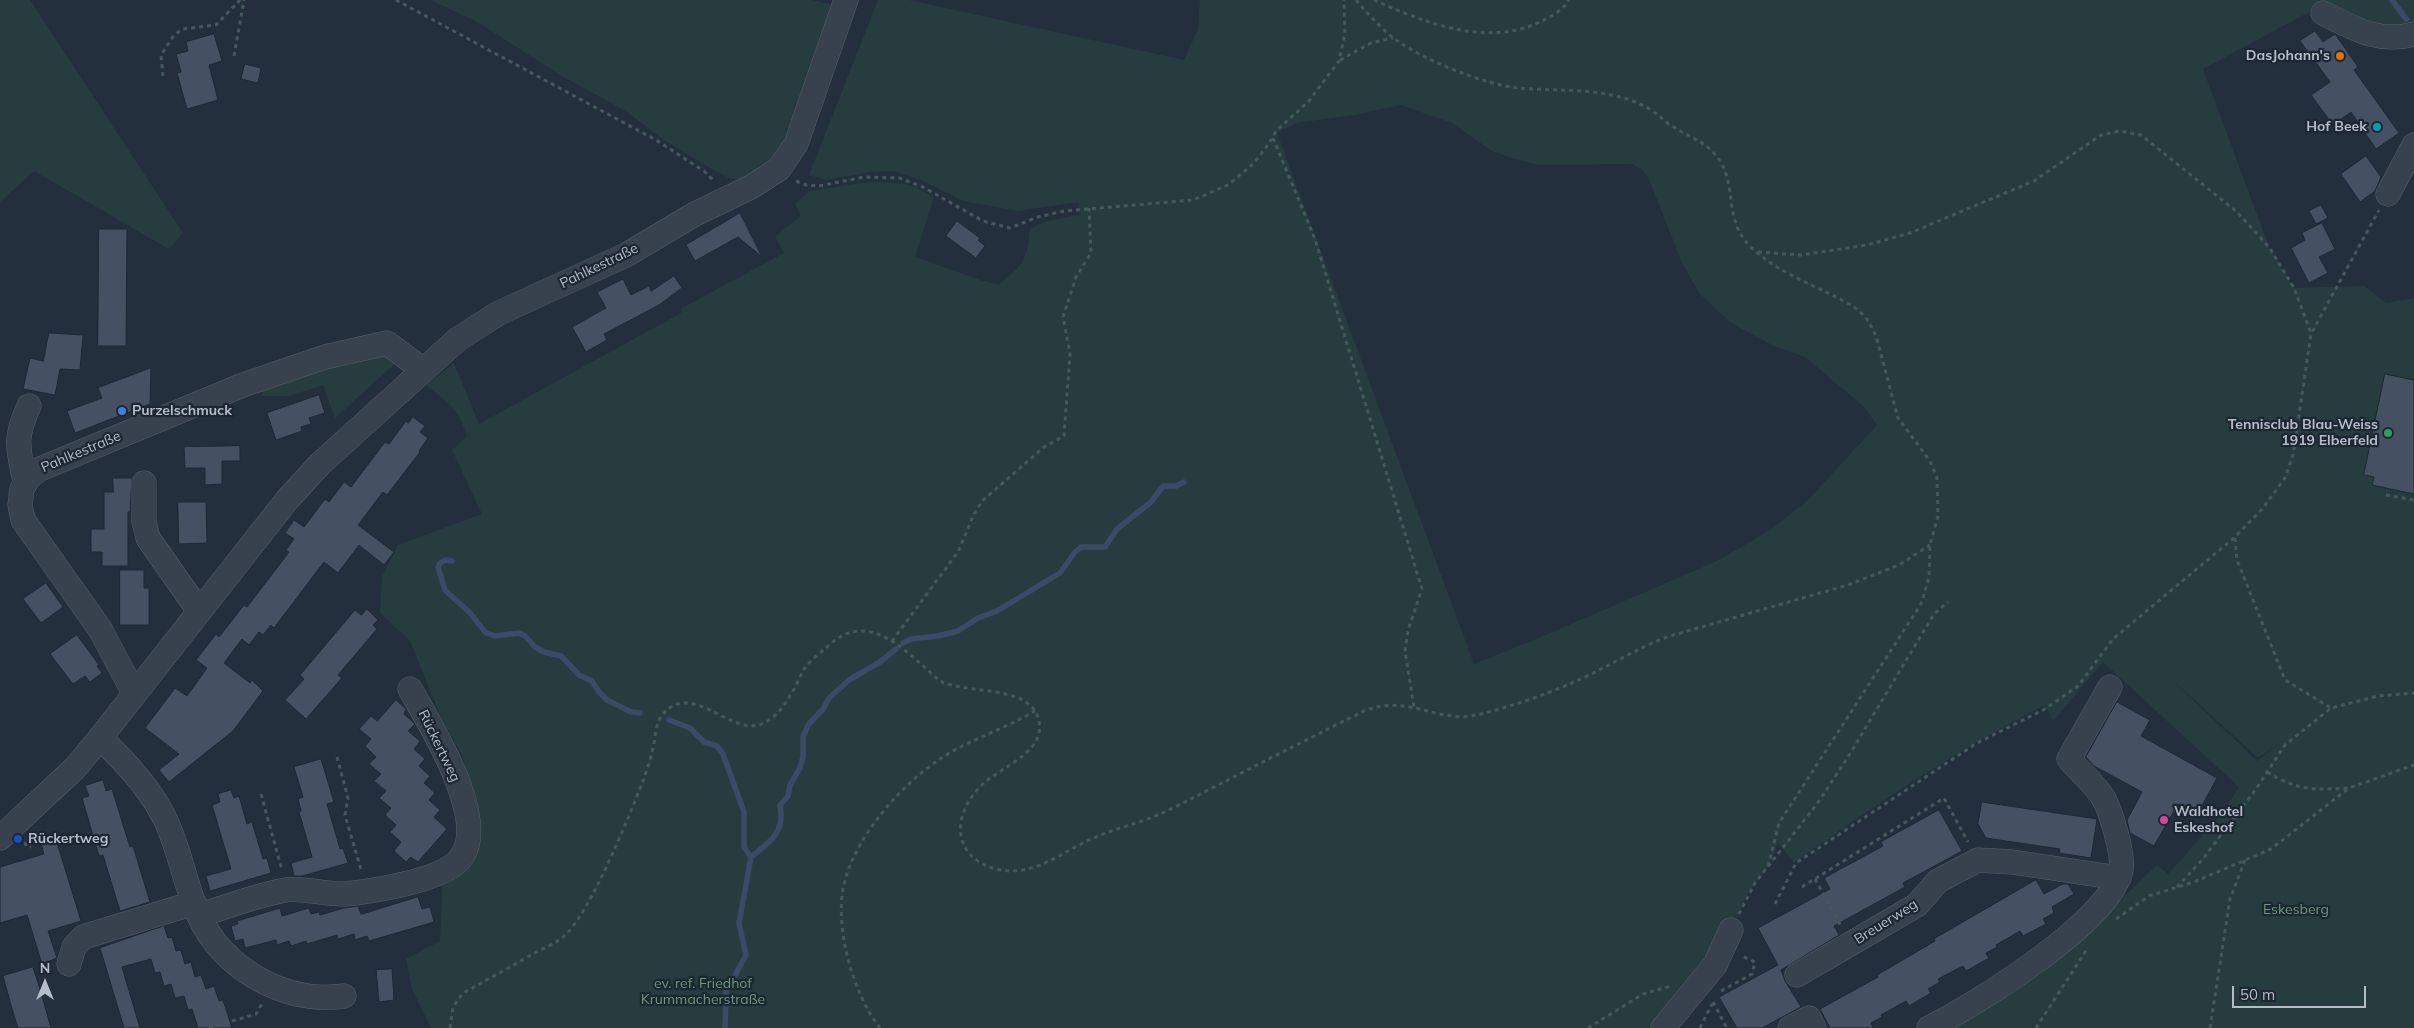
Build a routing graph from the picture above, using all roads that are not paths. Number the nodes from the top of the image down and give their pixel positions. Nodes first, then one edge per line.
1 (846, 0) edge
2 (2323, 13) dead end
3 (2414, 34) edge
4 (2414, 145) edge
5 (2388, 194) road end
6 (423, 370) junction
7 (28, 406) dead end
8 (25, 482) junction
9 (144, 483) dead end
10 (199, 611) junction
11 (2110, 687) dead end
12 (410, 690) dead end
13 (134, 693) junction
14 (100, 738) junction
15 (0, 838) edge
16 (2119, 878) junction
17 (196, 909) junction
18 (1731, 930) road end
19 (69, 964) dead end
20 (1797, 975) dead end
21 (344, 996) dead end
22 (1662, 1028) edge
23 (1790, 1028) edge
24 (1814, 1028) edge
25 (1929, 1028) edge

1 - 6 street, Pahlkestraße
2 - 3 street
4 - 5 street
6 - 8 street, Pahlkestraße
6 - 10 street, Pahlkestraße
7 - 8 street
8 - 13 street
9 - 10 street
10 - 13 street, Pahlkestraße
11 - 16 street
12 - 17 street, Rückertweg
13 - 14 street, Pahlkestraße
14 - 15 street, Pahlkestraße
14 - 17 street
16 - 20 street, Breuerweg
16 - 25 street
17 - 19 street, Rückertweg
17 - 21 street
18 - 22 street
23 - 24 street

